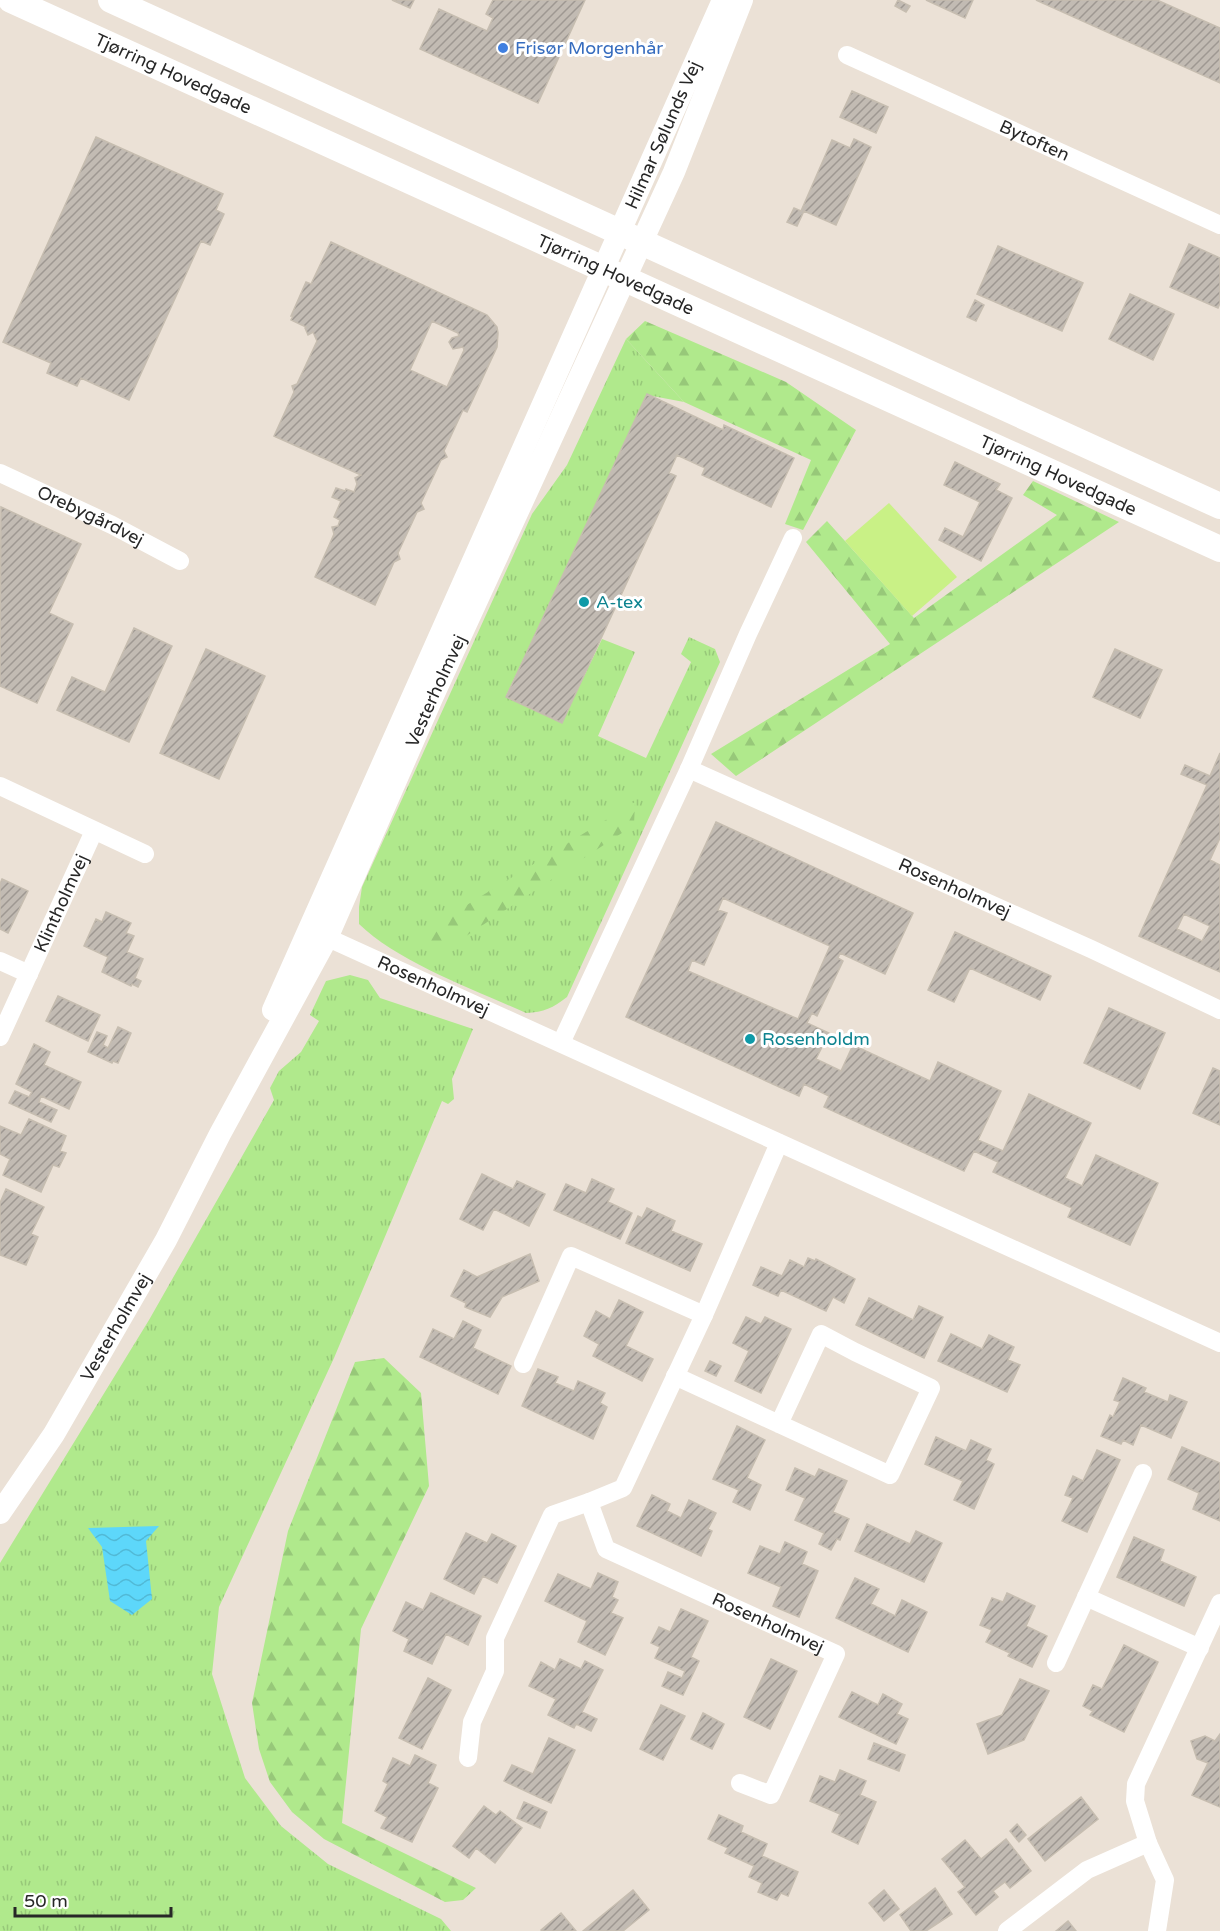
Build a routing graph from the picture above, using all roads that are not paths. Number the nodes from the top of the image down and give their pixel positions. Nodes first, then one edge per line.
1 (11, 0) edge
2 (111, 0) edge
3 (723, 0) edge
4 (742, 0) edge
5 (848, 55) dead end
6 (1220, 225) edge
7 (619, 232) junction
8 (642, 243) junction
9 (614, 273) junction
10 (0, 473) edge
11 (1220, 506) edge
12 (793, 538) dead end
13 (1220, 549) edge
14 (180, 561) dead end
15 (689, 769) junction
16 (0, 786) edge
17 (94, 831) junction
18 (145, 854) dead end
19 (317, 933) junction
20 (0, 961) edge
21 (29, 974) junction
22 (1220, 1010) edge
23 (0, 1037) edge
24 (561, 1043) junction
25 (778, 1143) junction
26 (704, 1315) junction
27 (1220, 1343) edge
28 (523, 1364) dead end
29 (675, 1376) junction
30 (779, 1424) junction
31 (1143, 1473) dead end
32 (589, 1502) junction
33 (0, 1513) edge
34 (1086, 1597) junction
35 (1219, 1610) edge
36 (1200, 1648) junction
37 (1056, 1663) dead end
38 (468, 1758) dead end
39 (740, 1783) dead end
40 (1148, 1843) junction
41 (1007, 1931) edge
42 (1157, 1931) edge

1 - 9 main road, Tjørring Hovedgade
2 - 7 main road
3 - 7 street, Hilmar Sølunds Vej
4 - 8 street, Hilmar Sølunds Vej
5 - 6 street, Bytoften
7 - 8 main road
7 - 9 street, Hilmar Sølunds Vej
8 - 9 street, Vesterholmvej
8 - 11 main road
9 - 13 main road, Tjørring Hovedgade
9 - 19 street, Vesterholmvej
10 - 14 street, Orebygårdvej
12 - 15 street
15 - 22 street, Rosenholmvej
15 - 24 street
16 - 17 street
17 - 18 street
17 - 21 street, Klintholmvej
19 - 24 street, Rosenholmvej
19 - 33 street, Vesterholmvej
20 - 21 street, Klintholmvej
21 - 23 street, Klintholmvej
24 - 25 street, Rosenholmvej
25 - 26 street
25 - 27 street, Rosenholmvej
26 - 28 street
26 - 29 street
29 - 30 street
29 - 32 street
30 - 30 street
31 - 34 street
32 - 38 street
32 - 39 street, Rosenholmvej
34 - 36 street
34 - 37 street
35 - 36 street
36 - 40 street
40 - 41 street
40 - 42 street

